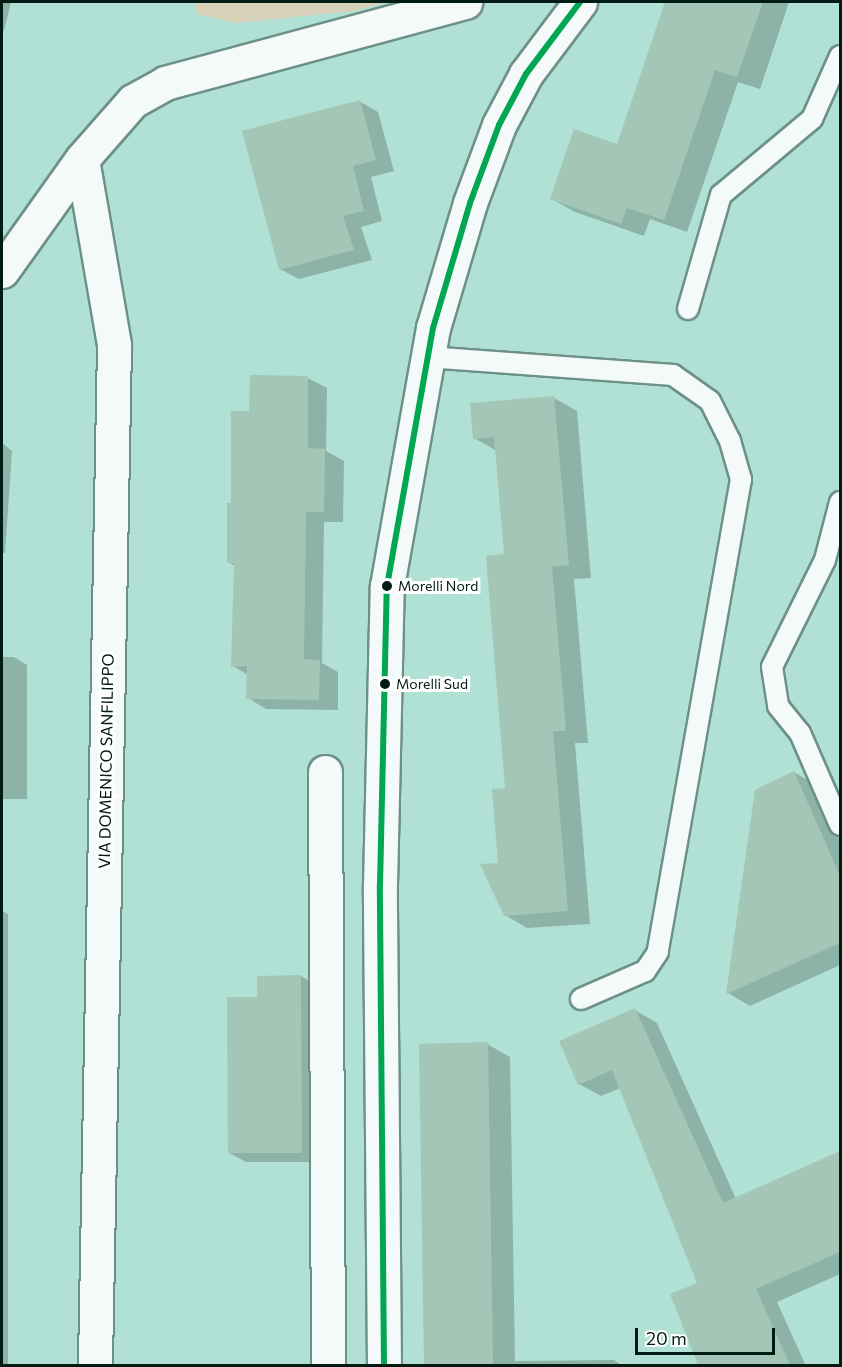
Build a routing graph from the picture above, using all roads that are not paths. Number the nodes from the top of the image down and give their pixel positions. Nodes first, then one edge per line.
1 (465, 2) edge
2 (580, 2) edge
3 (840, 56) edge
4 (82, 159) junction
5 (2, 271) edge
6 (688, 309) dead end
7 (427, 357) junction
8 (840, 502) edge
9 (325, 772) dead end
10 (840, 825) edge
11 (581, 999) dead end
12 (95, 1365) edge
13 (328, 1365) edge
14 (384, 1365) edge

1 - 4 street
2 - 7 street
3 - 6 lane
4 - 5 street
4 - 12 street, VIA DOMENICO SANFILIPPO
7 - 11 lane
7 - 14 street
8 - 10 lane
9 - 13 street

